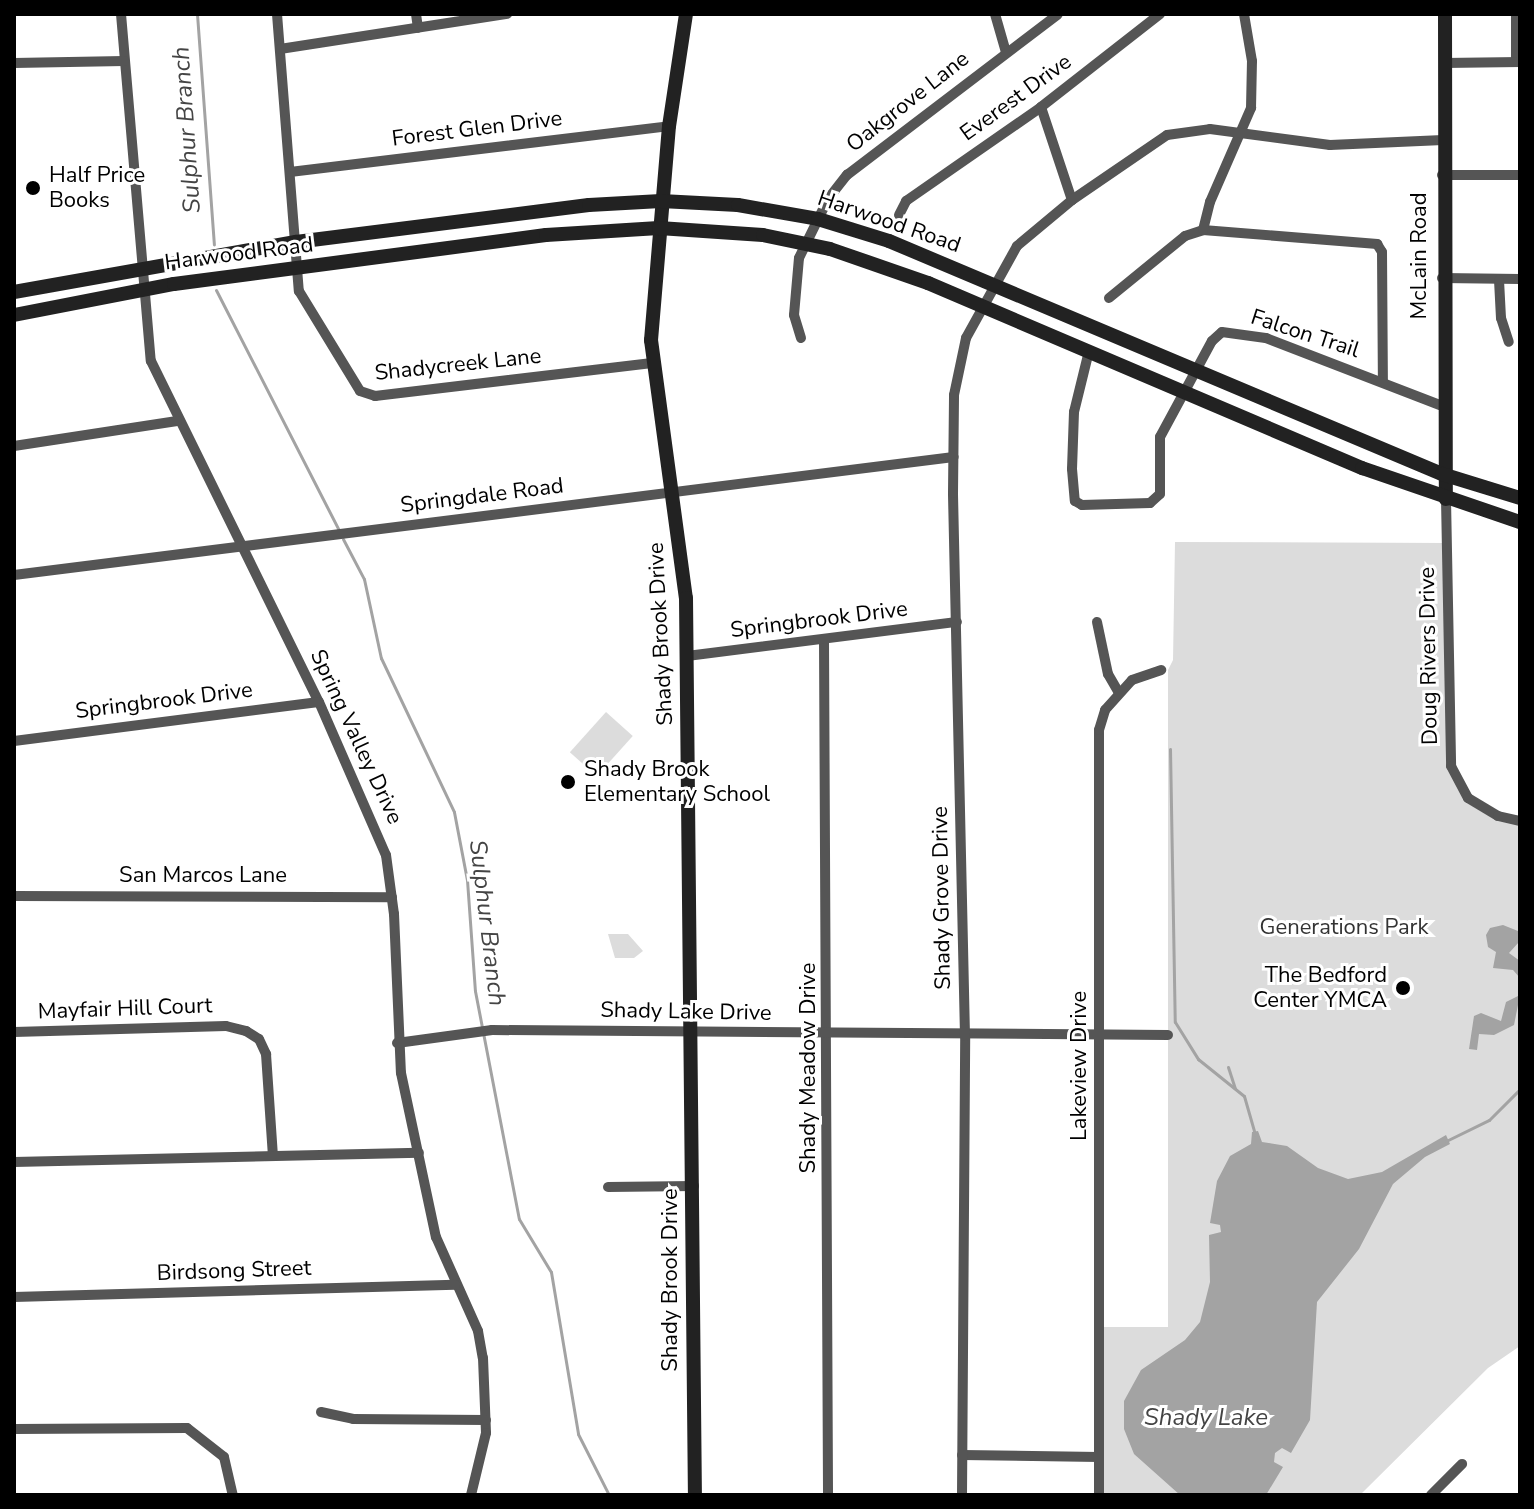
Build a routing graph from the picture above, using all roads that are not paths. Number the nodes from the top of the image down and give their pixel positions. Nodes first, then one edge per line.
1 (121, 14) edge
2 (277, 14) edge
3 (416, 14) edge
4 (507, 14) edge
5 (686, 14) edge
6 (995, 14) edge
7 (1058, 14) edge
8 (1160, 14) edge
9 (1445, 14) edge
10 (1516, 14) edge
11 (1245, 16) edge
12 (418, 28) junction
13 (280, 49) junction
14 (1006, 52) junction
15 (124, 61) junction
16 (1518, 62) edge
17 (14, 63) edge
18 (1444, 63) junction
19 (1041, 107) junction
20 (669, 126) junction
21 (1239, 133) junction
22 (1443, 140) junction
23 (290, 172) junction
24 (1442, 175) junction
25 (1520, 175) edge
26 (1072, 200) junction
27 (661, 201) junction
28 (899, 215) dead end
29 (818, 219) junction
30 (659, 228) junction
31 (1203, 230) junction
32 (296, 242) junction
33 (806, 243) junction
34 (139, 267) junction
35 (296, 269) junction
36 (1442, 278) junction
37 (1520, 279) edge
38 (1499, 280) junction
39 (995, 284) junction
40 (141, 290) junction
41 (14, 292) edge
42 (1109, 298) dead end
43 (980, 305) junction
44 (14, 315) edge
45 (801, 338) dead end
46 (1509, 342) dead end
47 (1089, 351) junction
48 (652, 363) junction
49 (1198, 370) junction
50 (1383, 382) junction
51 (1187, 394) junction
52 (1442, 406) junction
53 (177, 421) junction
54 (14, 446) edge
55 (954, 457) junction
56 (1442, 474) junction
57 (671, 493) junction
58 (1520, 498) edge
59 (1446, 499) junction
60 (1520, 522) edge
61 (244, 545) junction
62 (14, 575) edge
63 (957, 622) junction
64 (1097, 622) dead end
65 (824, 640) junction
66 (687, 656) junction
67 (1161, 670) dead end
68 (1119, 693) junction
69 (319, 702) junction
70 (14, 741) edge
71 (1520, 821) edge
72 (14, 896) edge
73 (392, 897) junction
74 (694, 1031) junction
75 (14, 1032) edge
76 (830, 1035) junction
77 (1168, 1035) dead end
78 (965, 1036) junction
79 (1101, 1038) junction
80 (397, 1043) junction
81 (419, 1153) junction
82 (273, 1156) junction
83 (14, 1162) edge
84 (694, 1186) junction
85 (608, 1187) dead end
86 (455, 1285) junction
87 (14, 1297) edge
88 (321, 1412) dead end
89 (486, 1420) junction
90 (14, 1429) edge
91 (962, 1455) junction
92 (1099, 1457) junction
93 (1462, 1464) dead end
94 (233, 1495) edge
95 (471, 1495) edge
96 (695, 1495) edge
97 (828, 1495) edge
98 (962, 1495) edge
99 (1099, 1495) edge
100 (1431, 1495) edge

1 - 15 street, Spring Valley Drive
2 - 13 street
3 - 12 street
4 - 12 street
5 - 20 main road, Shady Brook Drive
6 - 14 street
7 - 14 street, Oakgrove Lane
8 - 19 street, Everest Drive
9 - 18 main road, McLain Road
10 - 16 street
11 - 21 street
12 - 13 street
13 - 23 street
14 - 29 street, Oakgrove Lane
15 - 17 street
15 - 34 street, Spring Valley Drive
16 - 18 street
18 - 22 main road, McLain Road
19 - 26 street
19 - 28 street, Everest Drive
20 - 23 street, Forest Glen Drive
20 - 27 main road, Shady Brook Drive
21 - 22 street, Shady Grove Drive
21 - 26 street, Shady Grove Drive
21 - 31 street
22 - 24 main road, McLain Road
23 - 32 street
24 - 25 street
24 - 36 main road, McLain Road
26 - 39 street, Shady Grove Drive
27 - 29 main road, Harwood Road
27 - 30 main road, Shady Brook Drive
27 - 32 main road, Harwood Road
29 - 33 street, Oakgrove Lane
29 - 39 main road, Harwood Road
30 - 33 main road, Harwood Road
30 - 35 main road, Harwood Road
30 - 48 main road, Shady Brook Drive
31 - 42 street
31 - 50 street
32 - 34 main road, Harwood Road
32 - 35 street
33 - 43 main road, Harwood Road
33 - 45 street, Oakgrove Lane
34 - 40 street, Spring Valley Drive
34 - 41 main road, Harwood Road
35 - 40 main road, Harwood Road
35 - 48 street, Shadycreek Lane
36 - 38 street
36 - 52 main road, McLain Road
37 - 38 street
38 - 46 street
39 - 43 street, Shady Grove Drive
39 - 49 main road, Harwood Road
40 - 44 main road, Harwood Road
40 - 53 street, Spring Valley Drive
43 - 47 main road, Harwood Road
43 - 55 street, Shady Grove Drive
47 - 51 main road, Harwood Road
47 - 51 street, Falcon Trail
48 - 57 main road, Shady Brook Drive
49 - 50 street, Falcon Trail
49 - 51 street, Falcon Trail
49 - 56 main road, Harwood Road
50 - 52 street, Falcon Trail
51 - 59 main road, Harwood Road
52 - 56 main road, McLain Road
53 - 54 street
53 - 61 street, Spring Valley Drive
55 - 57 street, Springdale Road
55 - 63 street, Shady Grove Drive
56 - 58 main road, Harwood Road
56 - 59 main road, McLain Road
57 - 61 street, Springdale Road
57 - 66 main road, Shady Brook Drive
59 - 60 main road, Harwood Road
59 - 71 street, Doug Rivers Drive
61 - 62 street, Springdale Road
61 - 69 street, Spring Valley Drive
63 - 65 street, Springbrook Drive
63 - 78 street, Shady Grove Drive
64 - 68 street
65 - 66 street, Springbrook Drive
65 - 76 street, Shady Meadow Drive
66 - 74 main road, Shady Brook Drive
67 - 68 street, Lakeview Drive
68 - 79 street, Lakeview Drive
69 - 70 street, Springbrook Drive
69 - 73 street, Spring Valley Drive
72 - 73 street, San Marcos Lane
73 - 80 street, Spring Valley Drive
74 - 76 street, Shady Lake Drive
74 - 80 street, Shady Lake Drive
74 - 84 main road, Shady Brook Drive
75 - 82 street, Mayfair Hill Court
76 - 78 street, Shady Lake Drive
76 - 97 street, Shady Meadow Drive
77 - 79 street, Shady Lake Drive
78 - 79 street, Shady Lake Drive
78 - 91 street, Shady Grove Drive
79 - 92 street, Lakeview Drive
80 - 81 street, Spring Valley Drive
81 - 82 street
81 - 86 street, Spring Valley Drive
82 - 83 street
84 - 85 street
84 - 96 main road, Shady Brook Drive
86 - 87 street, Birdsong Street
86 - 89 street, Spring Valley Drive
88 - 89 street
89 - 95 street, Spring Valley Drive
90 - 94 street
91 - 92 street
91 - 98 street, Shady Grove Drive
92 - 99 street, Lakeview Drive
93 - 100 street

